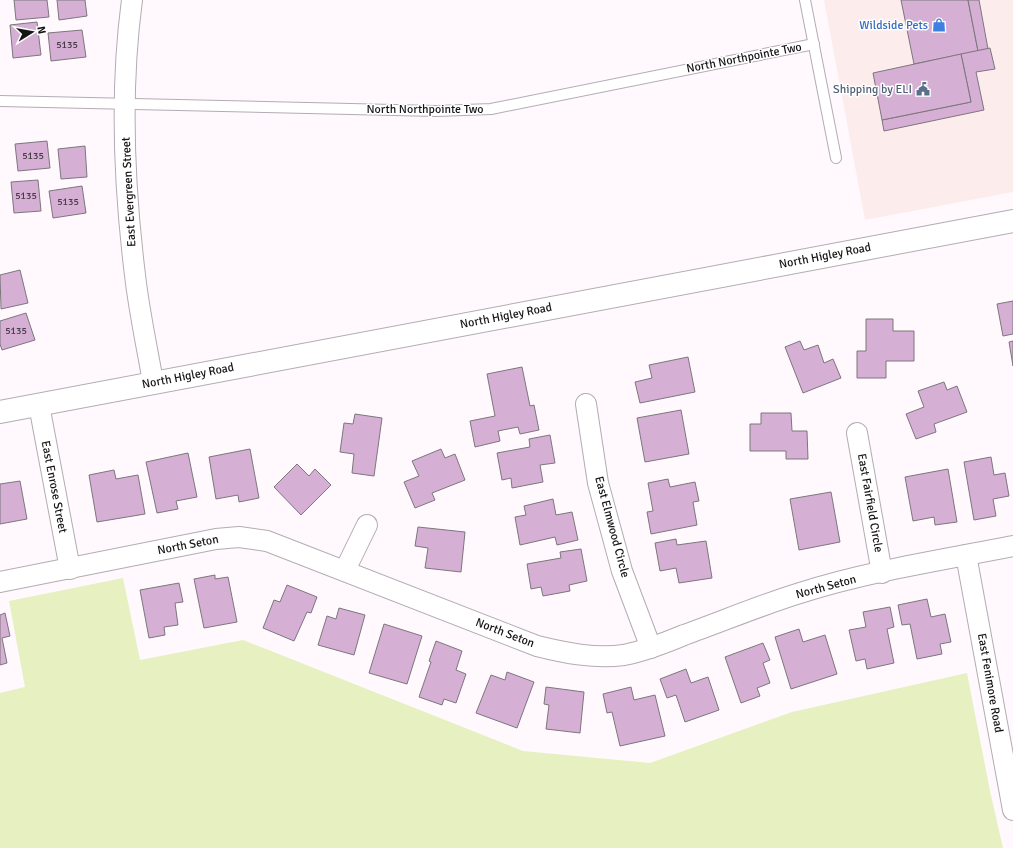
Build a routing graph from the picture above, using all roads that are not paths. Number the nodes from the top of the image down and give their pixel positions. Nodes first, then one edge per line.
1 (132, 0) edge
2 (806, 0) edge
3 (814, 44) junction
4 (0, 101) edge
5 (126, 104) junction
6 (836, 158) dead end
7 (1013, 221) edge
8 (153, 382) junction
9 (586, 404) dead end
10 (39, 405) junction
11 (0, 412) edge
12 (857, 433) dead end
13 (366, 525) dead end
14 (1013, 546) edge
15 (966, 555) junction
16 (70, 569) junction
17 (345, 570) junction
18 (882, 572) junction
19 (0, 582) edge
20 (651, 648) junction
21 (1013, 810) edge

1 - 5 street, East Evergreen Street
2 - 3 lane, North Northpointe Two
3 - 5 lane, North Northpointe Two
3 - 6 lane, North Northpointe Two
4 - 5 lane, North Northpointe Two
5 - 8 street, East Evergreen Street
7 - 8 main road, North Higley Road
8 - 10 main road, North Higley Road
9 - 20 street, East Elmwood Circle
10 - 11 main road, North Higley Road
10 - 16 street, East Enrose Street
12 - 18 street, East Fairfield Circle
13 - 17 street
14 - 15 street, North Seton
15 - 18 street, North Seton
15 - 21 street, East Fenimore Road
16 - 17 street, North Seton
16 - 19 street, North Seton
17 - 20 street, North Seton
18 - 20 street, North Seton

